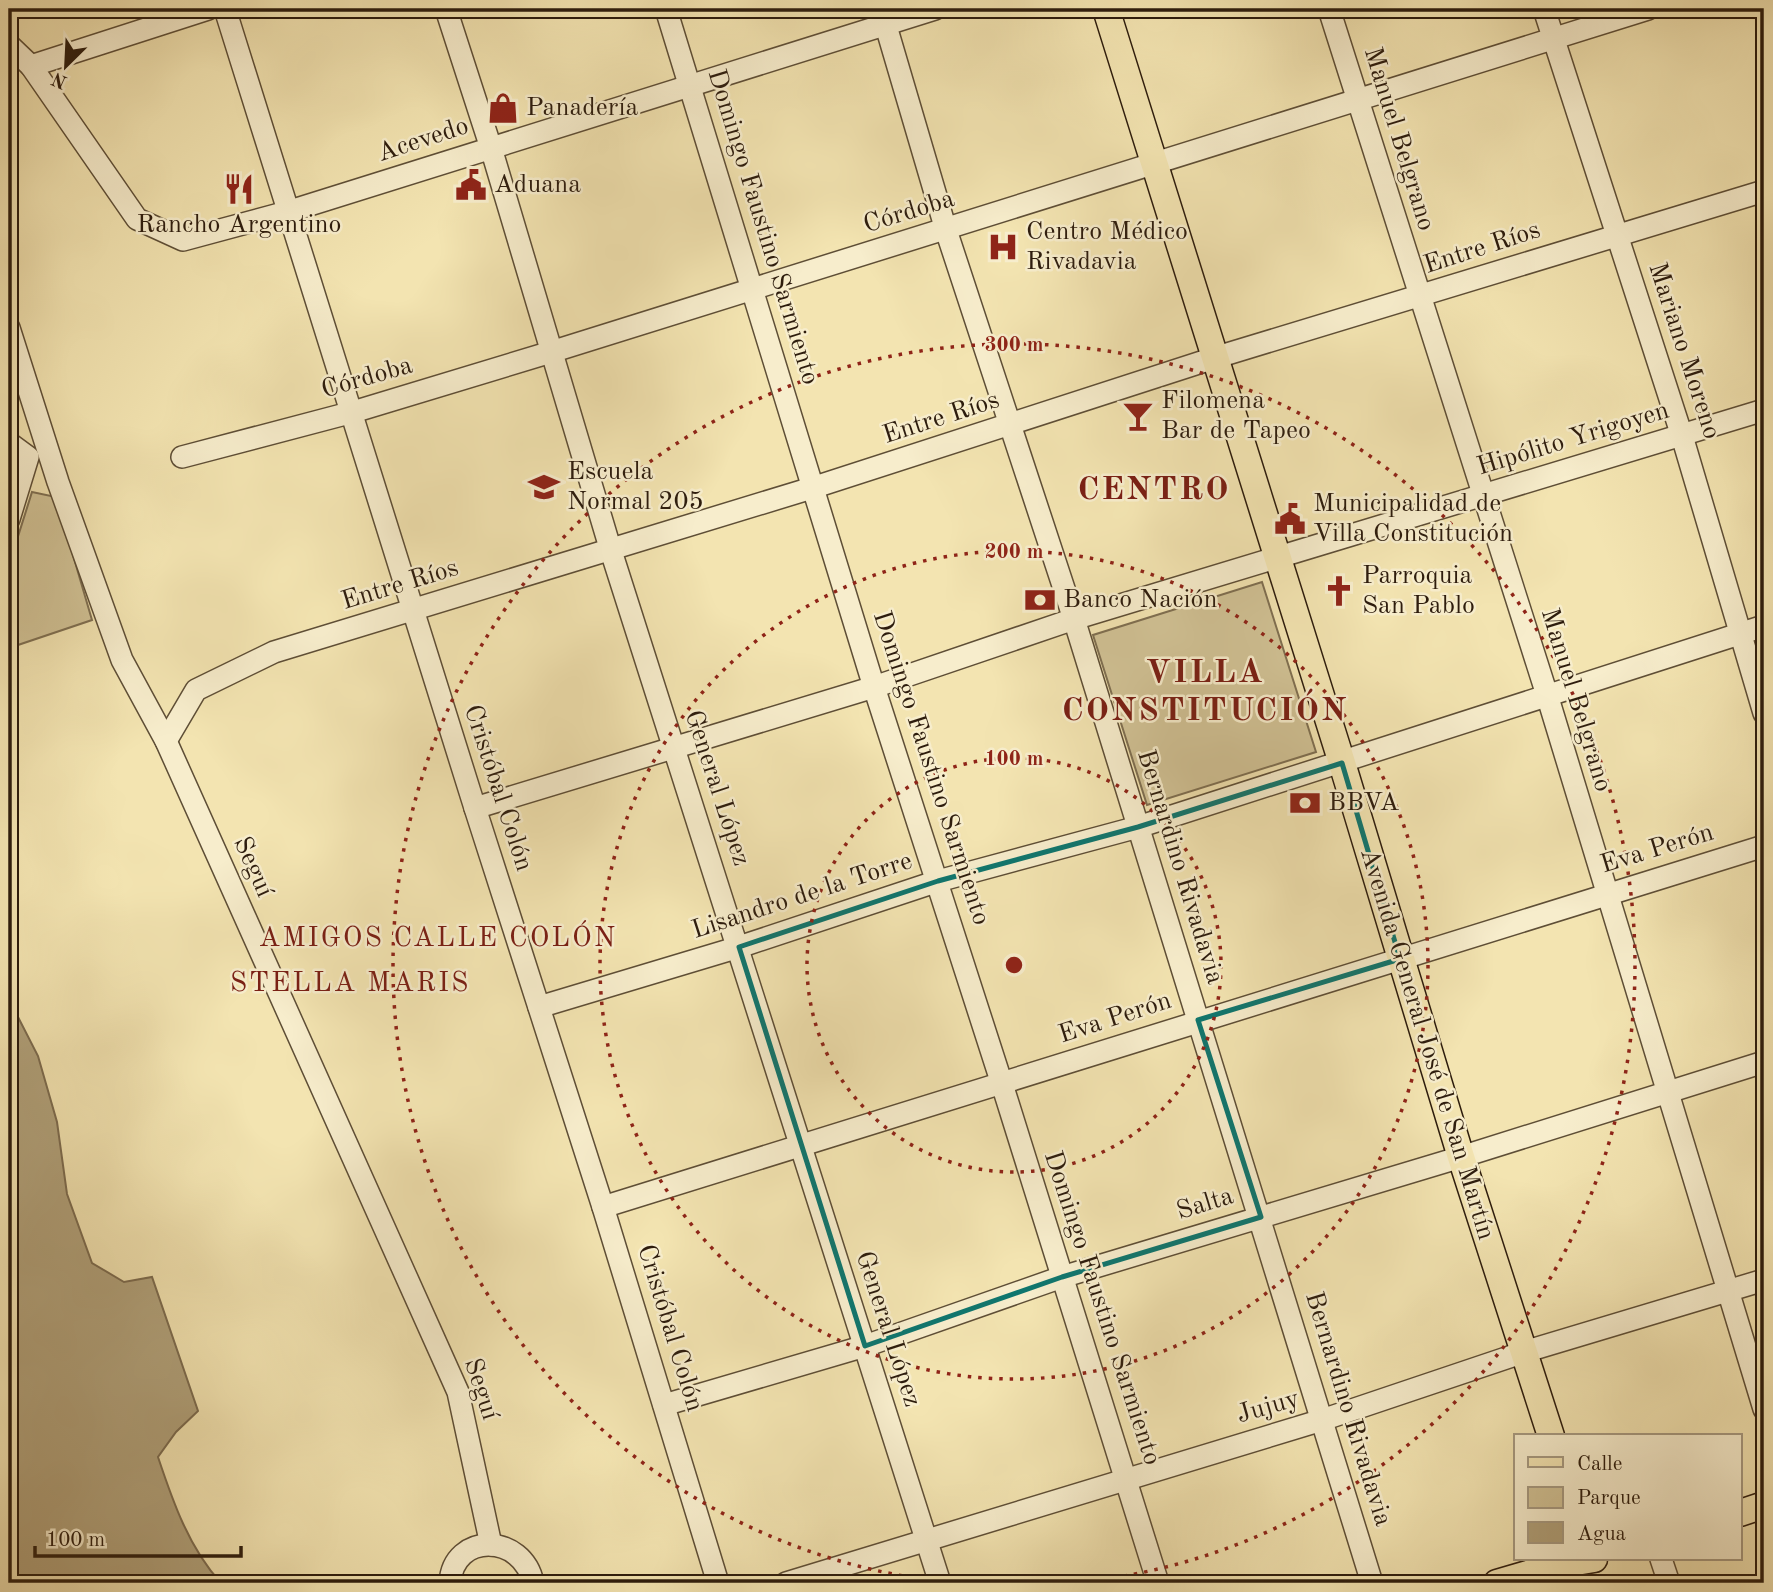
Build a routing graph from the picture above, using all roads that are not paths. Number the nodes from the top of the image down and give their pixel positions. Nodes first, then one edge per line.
1 (208, 9) edge
2 (225, 9) edge
3 (446, 9) edge
4 (666, 9) edge
5 (934, 9) edge
6 (1106, 9) edge
7 (1329, 9) edge
8 (1544, 9) edge
9 (1648, 9) edge
10 (884, 16) edge
11 (1553, 38) junction
12 (9, 45) edge
13 (31, 66) junction
14 (689, 86) junction
15 (1357, 98) junction
16 (491, 148) junction
17 (1153, 164) junction
18 (1764, 191) edge
19 (287, 212) junction
20 (947, 230) junction
21 (1617, 235) junction
22 (752, 288) junction
23 (1420, 298) junction
24 (9, 328) edge
25 (551, 352) junction
26 (1214, 358) junction
27 (1764, 410) edge
28 (353, 412) junction
29 (1010, 425) junction
30 (1682, 436) junction
31 (9, 443) edge
32 (182, 457) dead end
33 (24, 471) junction
34 (58, 482) junction
35 (815, 488) junction
36 (1482, 495) junction
37 (9, 519) edge
38 (611, 551) junction
39 (1276, 559) junction
40 (413, 611) junction
41 (1073, 619) junction
42 (1764, 626) edge
43 (1739, 634) junction
44 (874, 687) junction
45 (1548, 698) junction
46 (1764, 713) edge
47 (166, 741) junction
48 (675, 748) junction
49 (1342, 764) junction
50 (475, 808) junction
51 (1138, 827) junction
52 (1764, 846) edge
53 (938, 881) junction
54 (1605, 893) junction
55 (739, 947) junction
56 (1400, 959) junction
57 (539, 1007) junction
58 (1198, 1020) junction
59 (1764, 1062) edge
60 (1002, 1084) junction
61 (1667, 1091) junction
62 (800, 1145) junction
63 (1461, 1157) junction
64 (603, 1207) junction
65 (1261, 1217) junction
66 (1062, 1277) junction
67 (1764, 1280) edge
68 (1729, 1292) junction
69 (865, 1346) junction
70 (1524, 1352) junction
71 (664, 1405) junction
72 (1764, 1409) edge
73 (1322, 1420) junction
74 (1550, 1434) edge
75 (1127, 1478) junction
76 (1764, 1505) edge
77 (1742, 1512) edge
78 (927, 1542) junction
79 (491, 1545) junction
80 (1586, 1560) edge
81 (1591, 1560) edge
82 (1661, 1560) edge
83 (450, 1583) edge
84 (533, 1583) edge
85 (718, 1583) edge
86 (786, 1583) edge
87 (940, 1583) edge
88 (1158, 1583) edge
89 (1372, 1583) edge
90 (1497, 1583) edge
91 (1551, 1583) edge
92 (1670, 1583) edge

1 - 13 street
2 - 19 street, Cristóbal Colón
3 - 16 street, General López
4 - 14 street, Domingo Faustino Sarmiento
5 - 10 street, Acevedo
6 - 17 main road, Avenida General José de San Martín
7 - 15 street, Manuel Belgrano
8 - 11 street, Mariano Moreno
9 - 11 street, Córdoba
10 - 14 street, Acevedo
10 - 20 street, Bernardino Rivadavia
11 - 15 street, Córdoba
11 - 21 street, Mariano Moreno
12 - 13 street, Acevedo
13 - 19 street, Acevedo
14 - 16 street, Acevedo
14 - 22 street, Domingo Faustino Sarmiento
15 - 17 street, Córdoba
15 - 23 street, Manuel Belgrano
16 - 19 street, Acevedo
16 - 25 street, General López
17 - 20 street, Córdoba
17 - 26 main road, Avenida General José de San Martín
18 - 21 street, Entre Ríos
19 - 28 street, Cristóbal Colón
20 - 22 street, Córdoba
20 - 29 street, Bernardino Rivadavia
21 - 23 street, Entre Ríos
21 - 30 street, Mariano Moreno
22 - 25 street, Córdoba
22 - 35 street, Domingo Faustino Sarmiento
23 - 26 street, Entre Ríos
23 - 36 street, Manuel Belgrano
24 - 34 street, Seguí
25 - 28 street, Córdoba
25 - 38 street, General López
26 - 29 street, Entre Ríos
26 - 39 main road, Avenida General José de San Martín
27 - 30 street, Hipólito Yrigoyen
28 - 32 street, Córdoba
28 - 40 street, Cristóbal Colón
29 - 35 street, Entre Ríos
29 - 41 street, Bernardino Rivadavia
30 - 36 street, Hipólito Yrigoyen
30 - 43 street, Mariano Moreno
31 - 33 street
33 - 34 street
33 - 37 street
34 - 47 street, Seguí
35 - 38 street, Entre Ríos
35 - 44 street, Domingo Faustino Sarmiento
36 - 39 street, Hipólito Yrigoyen
36 - 45 street, Manuel Belgrano
38 - 40 street, Entre Ríos
38 - 48 street, General López
39 - 41 street, Hipólito Yrigoyen
39 - 49 main road, Avenida General José de San Martín
40 - 47 street, Entre Ríos
40 - 50 street, Cristóbal Colón
41 - 44 street, Hipólito Yrigoyen
41 - 51 street, Bernardino Rivadavia
42 - 43 street, Lisandro de la Torre
43 - 45 street, Lisandro de la Torre
43 - 46 street, Mariano Moreno
44 - 48 street, Hipólito Yrigoyen
44 - 53 street, Domingo Faustino Sarmiento
45 - 49 street, Lisandro de la Torre
45 - 54 street, Manuel Belgrano
47 - 79 street, Seguí
48 - 50 street, Hipólito Yrigoyen
48 - 55 street, General López
49 - 51 street, Lisandro de la Torre
49 - 56 main road, Avenida General José de San Martín
50 - 57 street, Cristóbal Colón
51 - 53 street, Lisandro de la Torre
51 - 58 street, Bernardino Rivadavia
52 - 54 street, Eva Perón
53 - 55 street, Lisandro de la Torre
53 - 60 street, Domingo Faustino Sarmiento
54 - 56 street, Eva Perón
54 - 61 street, Manuel Belgrano
55 - 57 street, Lisandro de la Torre
55 - 62 street, General López
56 - 58 street, Eva Perón
56 - 63 main road, Avenida General José de San Martín
57 - 64 street, Cristóbal Colón
58 - 60 street, Eva Perón
58 - 65 street, Bernardino Rivadavia
59 - 61 street, Salta
60 - 62 street, Eva Perón
60 - 66 street, Domingo Faustino Sarmiento
61 - 63 street, Salta
61 - 68 street, Manuel Belgrano
62 - 64 street, Eva Perón
62 - 69 street, General López
63 - 65 street, Salta
63 - 70 main road, Avenida General José de San Martín
64 - 71 street, Cristóbal Colón
65 - 66 street, Salta
65 - 73 street, Bernardino Rivadavia
66 - 69 street, Salta
66 - 75 street, Domingo Faustino Sarmiento
67 - 68 street, Jujuy
68 - 70 street, Jujuy
68 - 72 street, Manuel Belgrano
69 - 71 street, Salta
69 - 78 street, General López
70 - 73 street, Jujuy
70 - 74 main road, Avenida General José de San Martín
71 - 85 street, Cristóbal Colón
73 - 75 street, Jujuy
73 - 89 street, Bernardino Rivadavia
75 - 78 street, Jujuy
75 - 88 street, Domingo Faustino Sarmiento
76 - 77 main road
78 - 86 street, Jujuy
78 - 87 street, General López
79 - 83 street
79 - 84 street
80 - 90 main road
81 - 91 main road
82 - 92 street

